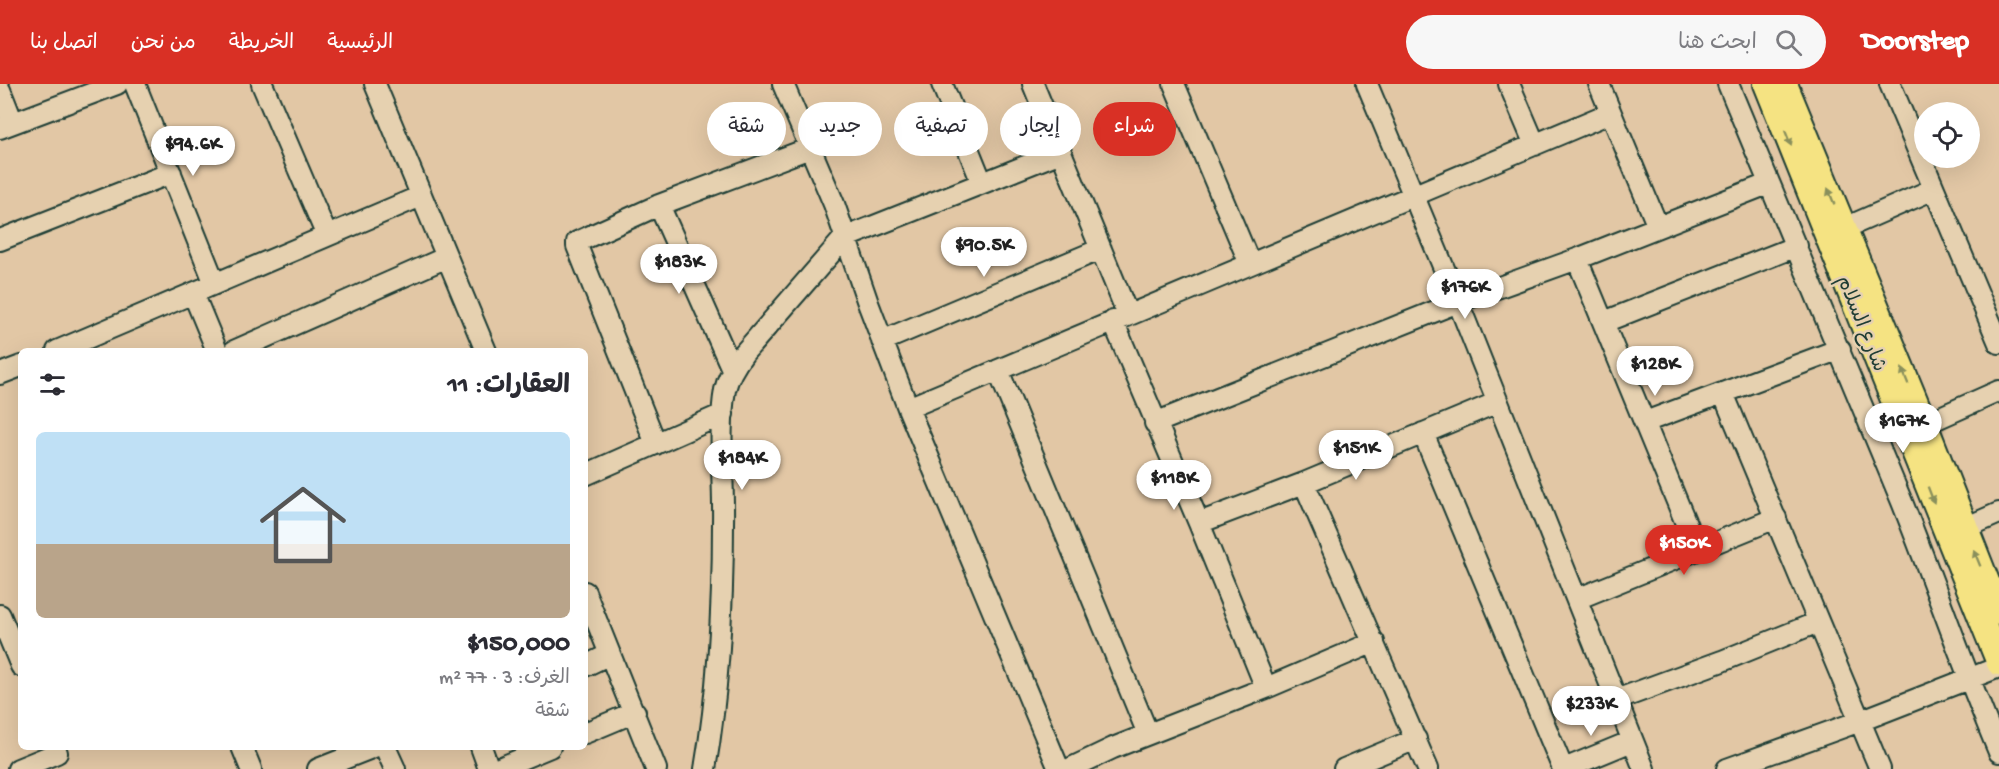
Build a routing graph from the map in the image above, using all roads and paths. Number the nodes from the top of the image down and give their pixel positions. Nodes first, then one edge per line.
1 (117, 84) edge
2 (135, 84) edge
3 (262, 84) edge
4 (375, 84) edge
5 (783, 84) edge
6 (942, 84) edge
7 (1034, 84) edge
8 (1174, 84) edge
9 (1367, 84) edge
10 (1509, 84) edge
11 (1599, 84) edge
12 (1728, 84) edge
13 (1766, 84) edge
14 (1785, 84) edge
15 (1890, 84) edge
16 (0, 90) edge
17 (1041, 102) edge
18 (1610, 113) junction
19 (798, 120) edge
20 (6, 126) edge
21 (1534, 145) junction
22 (798, 153) edge
23 (813, 156) edge
24 (1051, 156) edge
25 (1063, 156) edge
26 (171, 173) junction
27 (982, 183) junction
28 (1769, 185) junction
29 (1934, 189) junction
30 (1414, 195) junction
31 (422, 196) junction
32 (659, 205) junction
33 (1658, 226) junction
34 (1845, 228) junction
35 (327, 236) junction
36 (844, 237) junction
37 (0, 240) edge
38 (1797, 246) junction
39 (1101, 249) junction
40 (447, 257) junction
41 (1577, 259) junction
42 (1250, 264) junction
43 (215, 284) junction
44 (193, 293) junction
45 (1458, 302) junction
46 (1121, 318) junction
47 (1604, 321) junction
48 (882, 341) junction
49 (1999, 343) edge
50 (79, 347) edge
51 (216, 348) edge
52 (241, 348) edge
53 (485, 348) edge
54 (1840, 349) junction
55 (18, 367) edge
56 (732, 369) junction
57 (998, 369) junction
58 (0, 374) edge
59 (1999, 391) edge
60 (1723, 393) junction
61 (1498, 402) junction
62 (908, 408) junction
63 (723, 414) junction
64 (1646, 422) junction
65 (1155, 423) junction
66 (1925, 424) junction
67 (1422, 433) junction
68 (656, 444) junction
69 (588, 474) edge
70 (1304, 483) junction
71 (1999, 513) edge
72 (1776, 518) junction
73 (1199, 523) junction
74 (1965, 528) junction
75 (1697, 550) junction
76 (588, 599) edge
77 (1577, 599) junction
78 (1999, 612) edge
79 (0, 615) edge
80 (1818, 622) junction
81 (1374, 642) junction
82 (610, 654) junction
83 (1998, 658) edge
84 (18, 659) edge
85 (588, 665) edge
86 (1968, 678) junction
87 (1266, 688) junction
88 (1616, 700) junction
89 (635, 712) junction
90 (1860, 721) junction
91 (588, 732) edge
92 (1149, 734) junction
93 (1416, 739) junction
94 (1632, 741) junction
95 (59, 750) edge
96 (243, 750) edge
97 (366, 750) edge
98 (386, 750) edge
99 (482, 750) edge
100 (543, 750) edge
101 (1999, 752) edge
102 (18, 769) edge
103 (251, 769) edge
104 (318, 769) edge
105 (395, 769) edge
106 (489, 769) edge
107 (497, 769) edge
108 (656, 769) edge
109 (705, 769) edge
110 (1059, 769) edge
111 (1069, 769) edge
112 (1344, 769) edge
113 (1428, 769) edge
114 (1563, 769) edge
115 (1644, 769) edge
116 (1727, 769) edge
117 (1880, 769) edge

1 - 20 street
2 - 26 street
3 - 35 street
4 - 31 street
5 - 19 street
6 - 27 street
7 - 17 street
8 - 42 street
9 - 30 street
10 - 21 street
11 - 18 street
12 - 28 street
13 -> 83 main road, شارع السلام
34 -> 14 main road, شارع السلام
15 - 29 street
16 - 20 street
18 - 21 street
18 - 33 street
21 - 30 street
22 - 32 street
23 - 36 street
24 - 27 street
25 - 39 street
26 - 37 street
26 - 43 street
27 - 36 street
28 - 33 street
28 - 38 street
29 - 34 street
29 - 49 street
30 - 42 street
30 - 45 street
31 - 35 street
31 - 40 street
32 - 56 street
32 - 68 street
33 - 41 street
66 -> 34 main road, شارع السلام
35 - 43 street
36 - 48 street
36 - 56 street
38 - 47 street
38 - 54 street
39 - 46 street
39 - 48 street
40 - 52 street
40 - 53 street
41 - 45 street
41 - 47 street
42 - 46 street
43 - 44 street
44 - 50 street
44 - 51 street
45 - 61 street
45 - 65 street
46 - 57 street
46 - 65 street
47 - 64 street
48 - 62 street
54 - 60 street
54 - 86 street
55 - 58 street
56 - 63 street
57 - 62 street
57 - 92 street
59 - 66 street
60 - 64 street
60 - 72 street
61 - 67 street
61 - 77 street
62 - 110 street
63 - 68 street
63 - 109 street
64 - 75 street
65 - 73 street
66 - 74 main road, شارع السلام
67 - 70 street
67 - 114 street
68 - 69 street
70 - 73 street
70 - 81 street
71 - 74 street
72 - 75 street
72 - 80 street
73 - 87 street
78 -> 74 main road, شارع السلام
75 - 77 street
76 - 82 street
77 - 88 street
79 - 84 street
80 - 88 street
80 - 90 street
81 - 87 street
81 - 93 street
82 - 85 street
82 - 89 street
83 - 86 street
86 - 90 street
86 - 101 street
87 - 92 street
88 - 94 street
89 - 91 street
89 - 108 street
90 - 116 street
90 - 117 street
92 - 111 street
93 - 112 street
93 - 113 street
94 - 114 street
94 - 115 street
95 - 102 street
96 - 103 street
97 - 104 street
98 - 105 street
99 - 106 street
100 - 107 street

